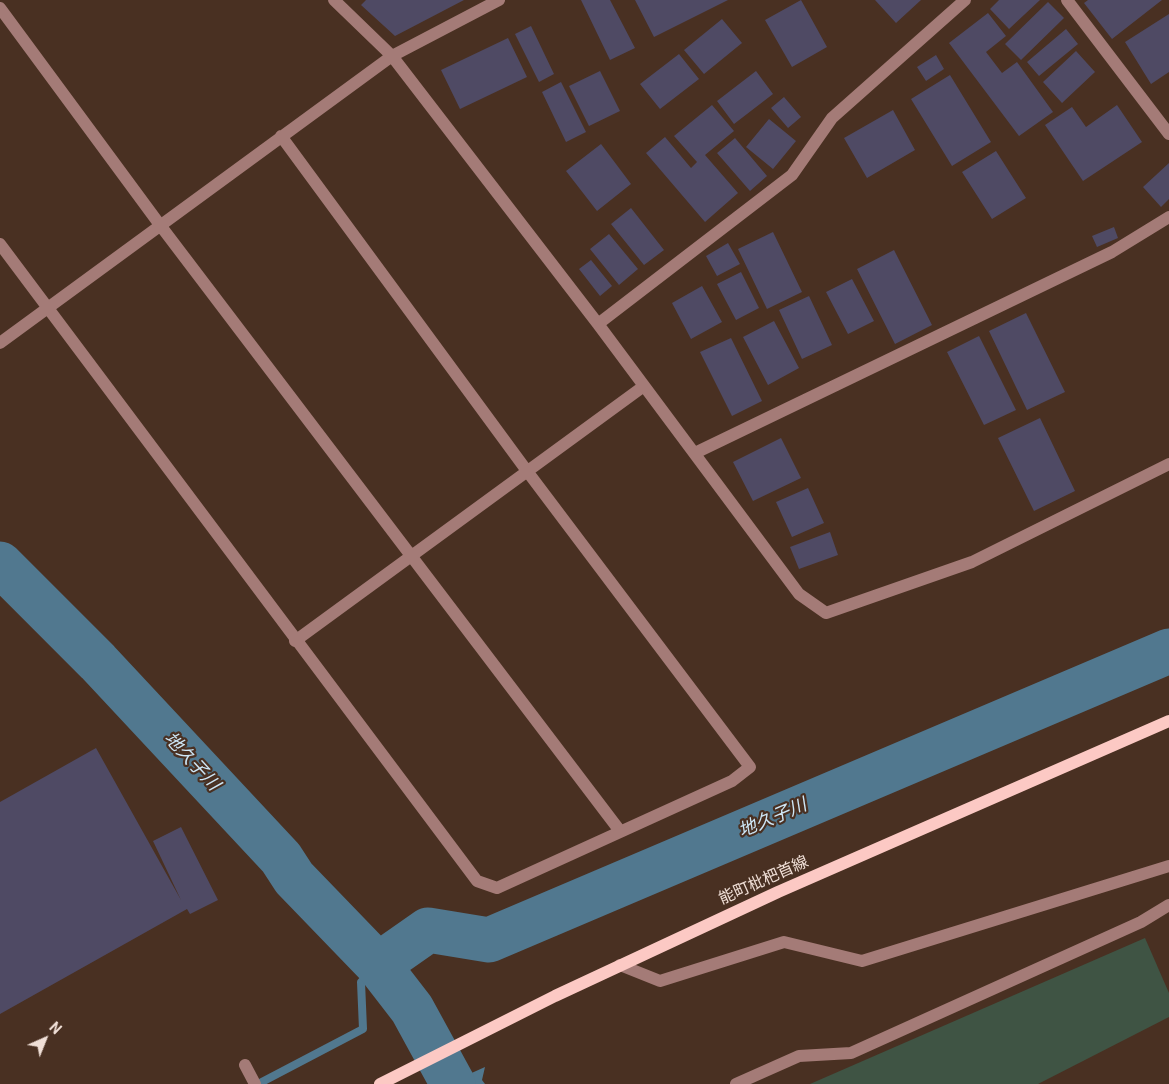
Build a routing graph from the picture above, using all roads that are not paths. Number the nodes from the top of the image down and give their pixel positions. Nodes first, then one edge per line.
1 (334, 0) edge
2 (499, 0) edge
3 (965, 0) edge
4 (1067, 0) edge
5 (0, 8) edge
6 (392, 56) junction
7 (1169, 134) edge
8 (281, 136) junction
9 (1169, 217) edge
10 (160, 225) junction
11 (0, 244) edge
12 (47, 307) junction
13 (598, 324) junction
14 (0, 342) edge
15 (644, 386) junction
16 (695, 453) junction
17 (1169, 464) edge
18 (527, 471) junction
19 (412, 554) junction
20 (295, 641) junction
21 (1169, 721) edge
22 (620, 831) junction
23 (1169, 866) edge
24 (1169, 905) edge
25 (620, 965) junction
26 (245, 1065) dead end
27 (255, 1084) edge
28 (380, 1084) edge
29 (736, 1084) edge

1 - 6 street
2 - 6 street
3 - 13 street
4 - 7 street
5 - 10 street
6 - 8 street
6 - 13 street
8 - 10 street
8 - 18 street
9 - 16 street
10 - 12 street
10 - 19 street
11 - 12 street
12 - 14 street
12 - 20 street
13 - 15 street
15 - 16 street
15 - 18 street
16 - 17 street
18 - 19 street
18 - 22 street
19 - 20 street
19 - 22 street
20 - 22 street
21 - 25 main road, 能町枇杷首線
23 - 25 street
24 - 29 street
25 - 28 main road, 能町枇杷首線
26 - 27 street

